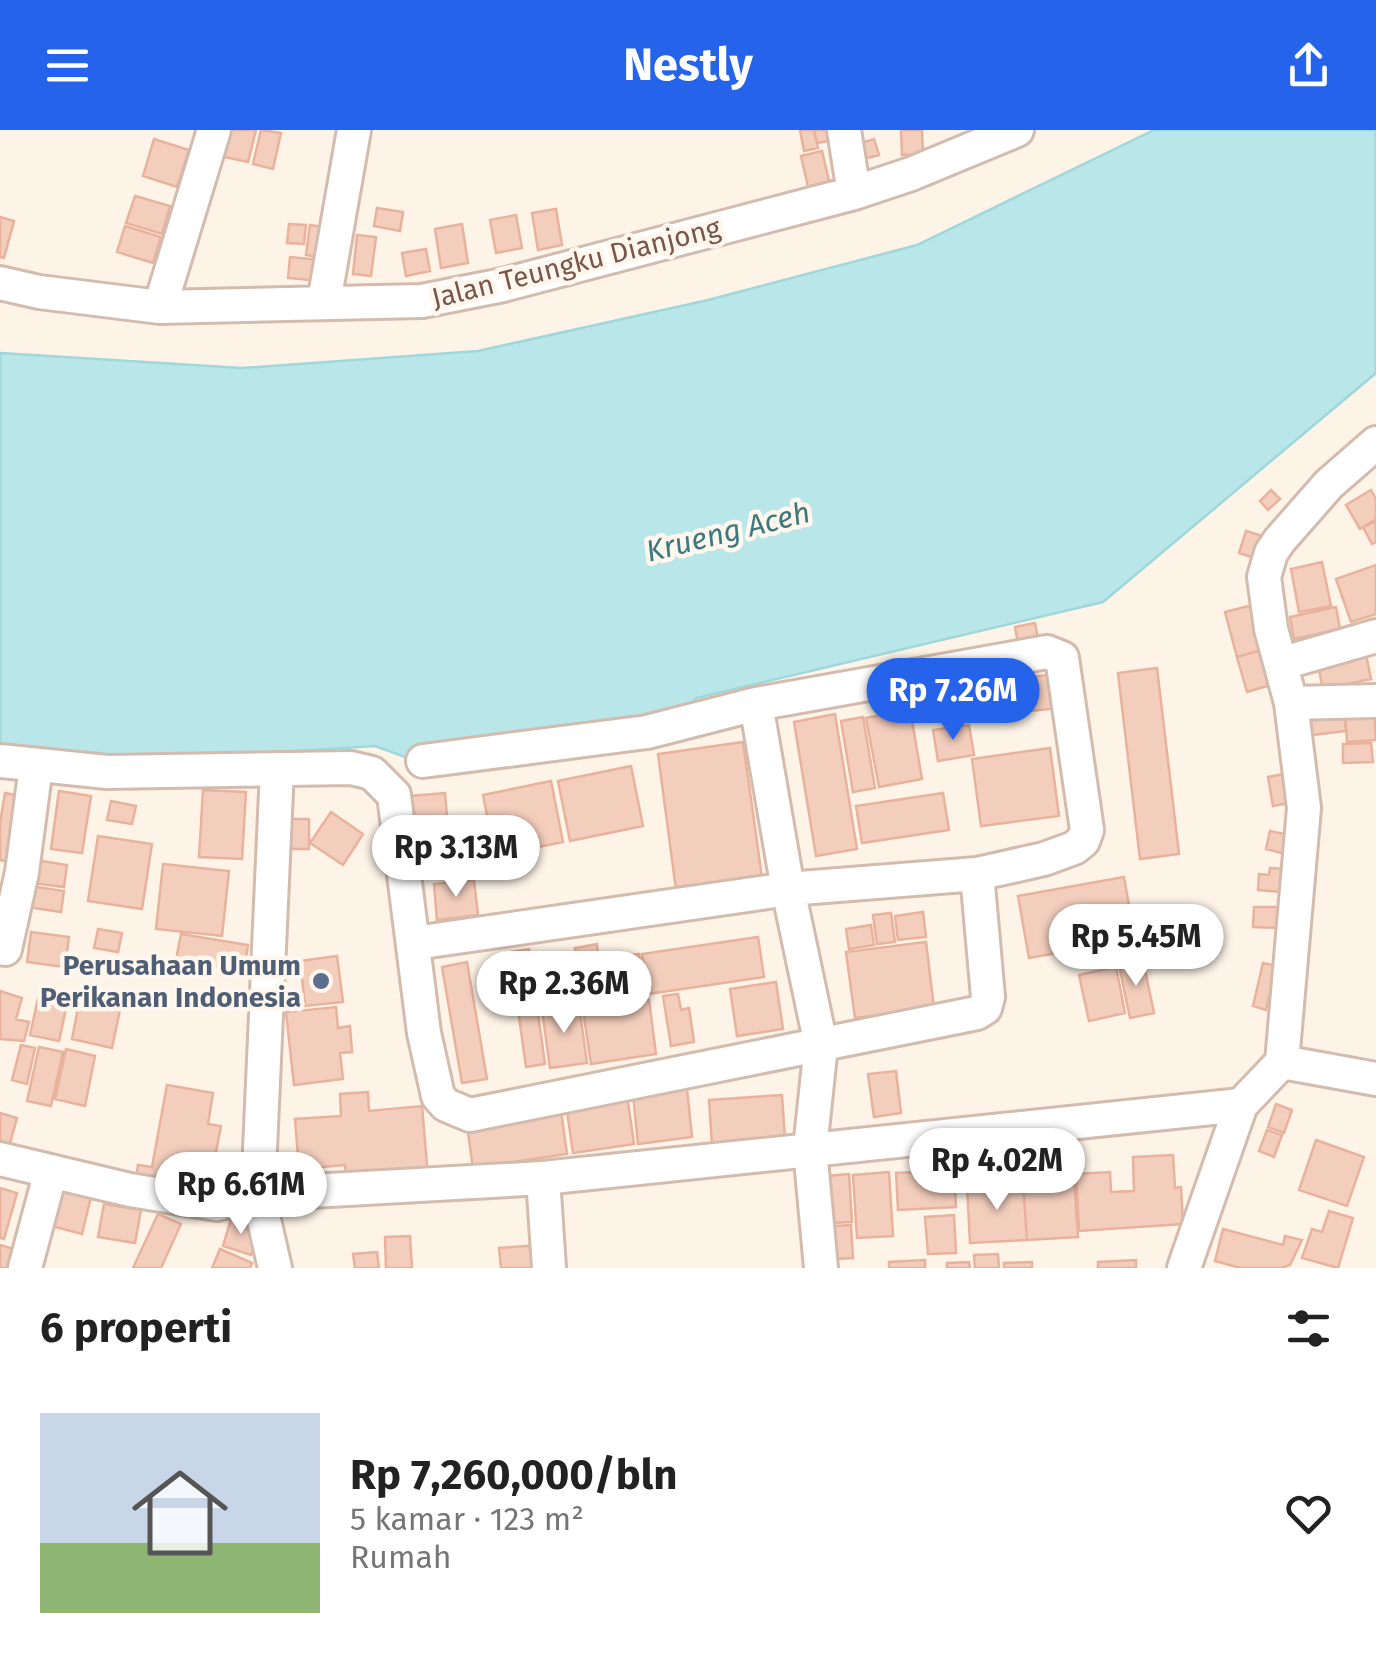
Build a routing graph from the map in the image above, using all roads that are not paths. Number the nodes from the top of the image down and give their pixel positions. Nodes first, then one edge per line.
1 (214, 130) edge
2 (354, 130) edge
3 (844, 130) edge
4 (1017, 130) edge
5 (854, 192) junction
6 (0, 283) edge
7 (324, 302) junction
8 (160, 308) junction
9 (1376, 443) edge
10 (1376, 636) edge
11 (1283, 663) junction
12 (1376, 700) edge
13 (1291, 703) junction
14 (756, 704) junction
15 (423, 760) dead end
16 (0, 761) edge
17 (36, 766) junction
18 (277, 769) junction
19 (977, 874) junction
20 (788, 889) junction
21 (415, 943) junction
22 (4, 949) dead end
23 (820, 1045) junction
24 (1282, 1062) junction
25 (1376, 1079) edge
26 (1241, 1105) junction
27 (810, 1149) junction
28 (0, 1159) edge
29 (52, 1171) junction
30 (543, 1178) junction
31 (258, 1194) junction
32 (268, 1262) edge
33 (25, 1268) edge
34 (549, 1268) edge
35 (821, 1268) edge
36 (1184, 1268) edge

1 - 8 street
2 - 7 street
3 - 5 street
4 - 5 street, Jalan Teungku Dianjong
5 - 7 street, Jalan Teungku Dianjong
6 - 8 street, Jalan Teungku Dianjong
7 - 8 street, Jalan Teungku Dianjong
9 - 11 street
10 - 11 street
11 - 13 street
12 - 13 street
13 - 24 street
14 - 15 street
14 - 19 street
14 - 20 street
16 - 17 street
17 - 18 street
17 - 22 street
18 - 21 street
18 - 31 street
19 - 20 street
19 - 23 street
20 - 21 street
20 - 23 street
21 - 23 street
23 - 27 street
24 - 25 street
24 - 26 street
26 - 27 street
26 - 36 street
27 - 30 street
27 - 35 street
28 - 29 street
29 - 31 street
29 - 33 street
30 - 31 street
30 - 34 street
31 - 32 street

